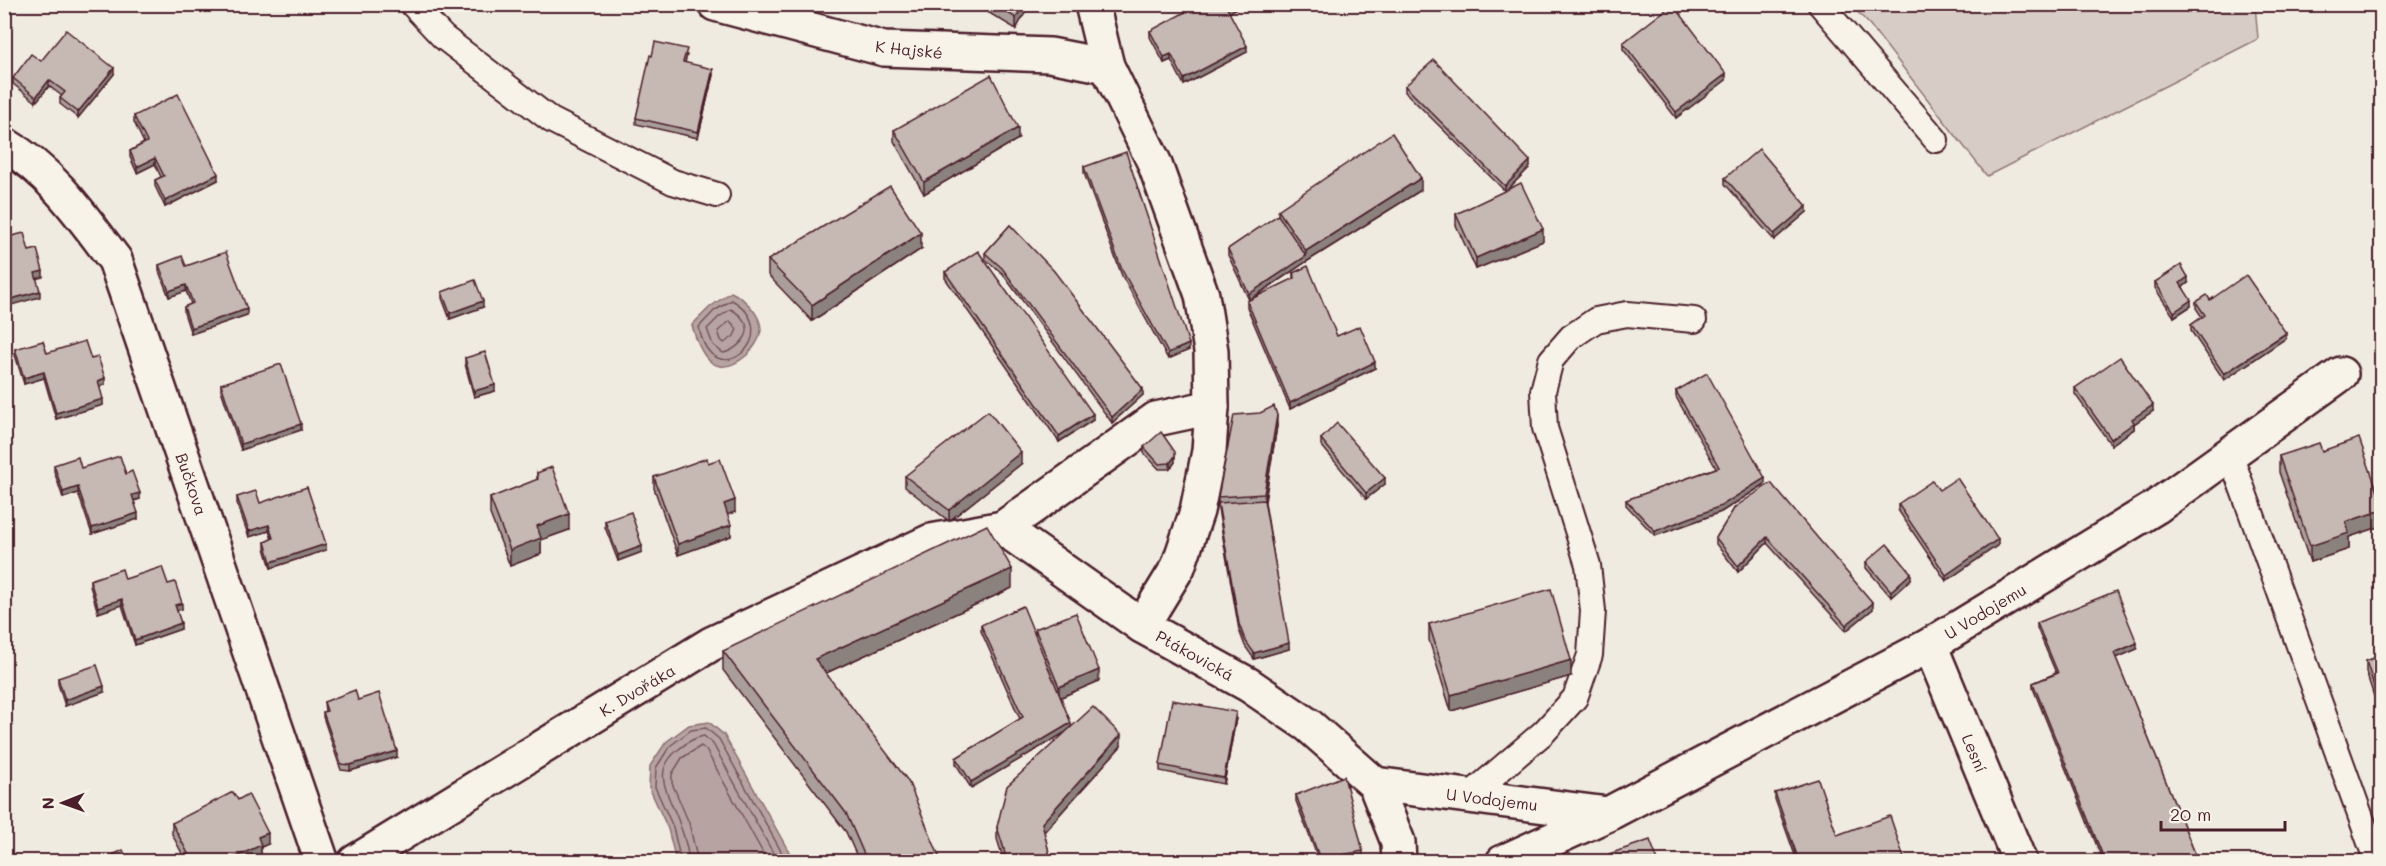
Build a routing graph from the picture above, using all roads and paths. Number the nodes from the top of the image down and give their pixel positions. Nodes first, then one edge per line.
1 (412, 4) edge
2 (715, 4) edge
3 (1092, 4) edge
4 (1820, 4) edge
5 (1107, 66) junction
6 (1936, 140) dead end
7 (4, 144) edge
8 (717, 195) dead end
9 (1694, 320) dead end
10 (2341, 374) dead end
11 (1212, 407) junction
12 (2230, 454) junction
13 (1003, 528) junction
14 (1142, 626) junction
15 (1930, 645) junction
16 (1375, 784) junction
17 (1469, 796) junction
18 (1608, 814) junction
19 (322, 861) edge
20 (355, 861) edge
21 (1400, 861) edge
22 (1503, 861) edge
23 (2020, 861) edge
24 (2377, 861) edge

1 - 8 lane
2 - 5 street, K Hajské
3 - 5 street
4 - 6 lane
5 - 11 street
7 - 19 street, Bučkova
9 - 17 lane
10 - 12 street, U Vodojemu
11 - 13 street
11 - 14 street
12 - 15 street, U Vodojemu
12 - 24 lane
13 - 14 street, Ptákovická
13 - 20 street, K. Dvořáka
14 - 16 street, Ptákovická
15 - 18 street, U Vodojemu
15 - 23 street, Lesní
16 - 17 street, U Vodojemu
16 - 21 street, Ptákovická
17 - 18 street, U Vodojemu
18 - 22 street, U Vodojemu

